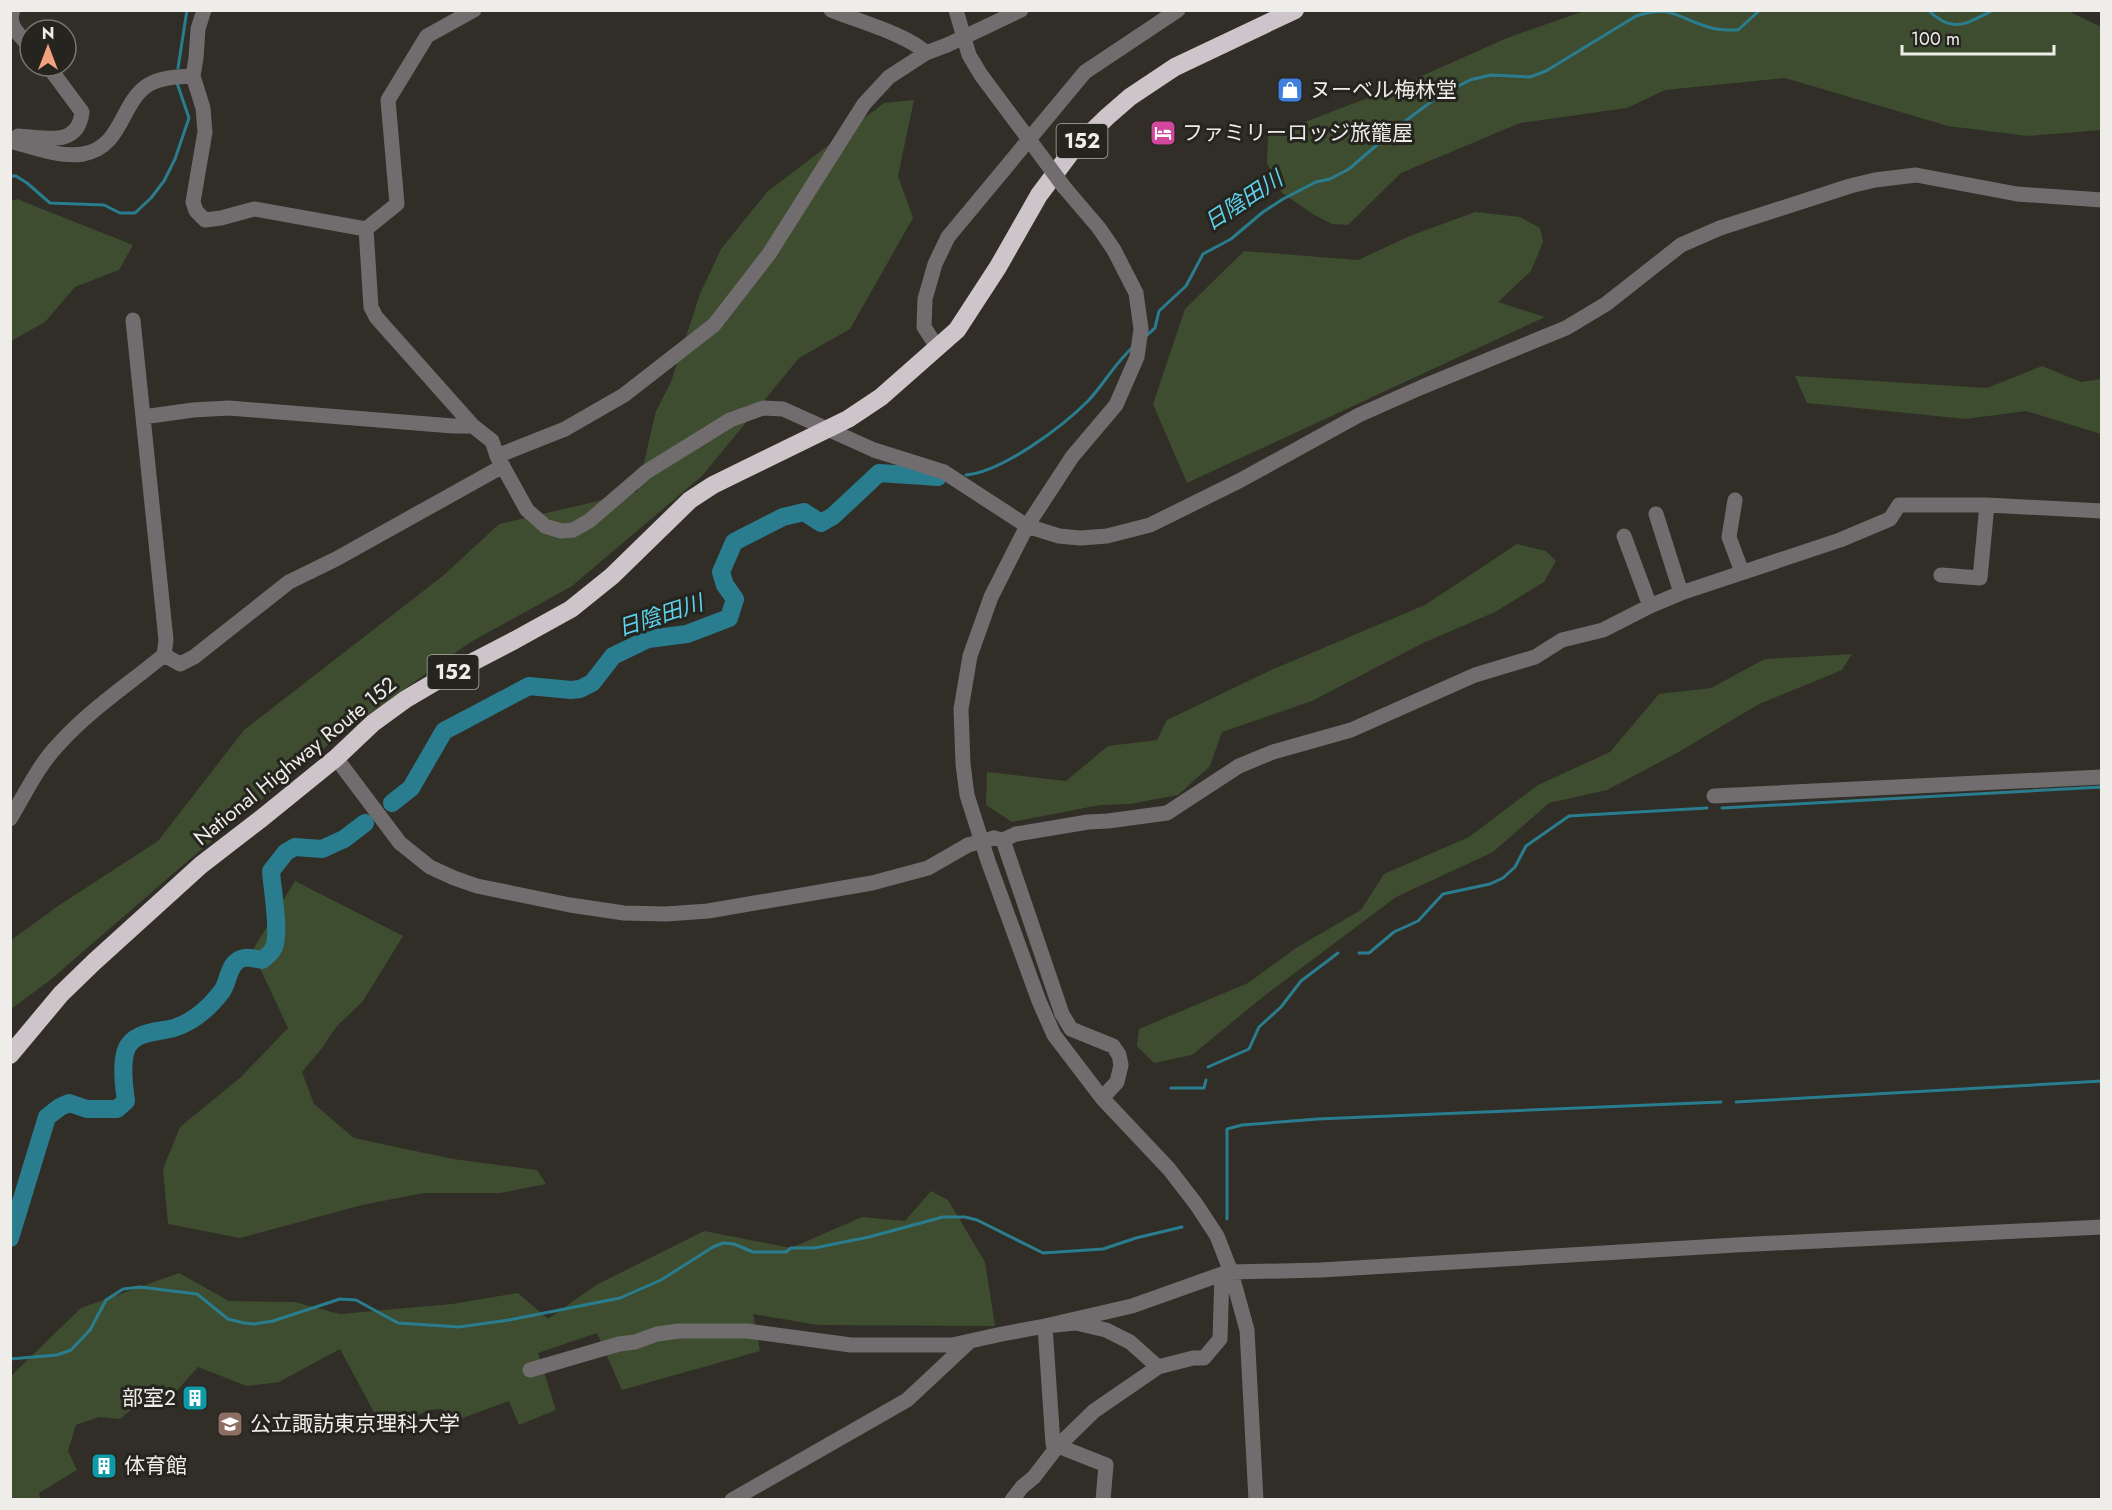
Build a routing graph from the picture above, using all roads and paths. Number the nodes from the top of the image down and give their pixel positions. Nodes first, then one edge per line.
1 (14, 10) edge
2 (204, 10) edge
3 (474, 10) edge
4 (831, 10) edge
5 (956, 10) edge
6 (1021, 10) edge
7 (1178, 10) edge
8 (1295, 10) edge
9 (18, 33) edge
10 (926, 53) junction
11 (193, 76) junction
12 (57, 78) edge
13 (10, 140) edge
14 (1030, 140) junction
15 (2102, 200) edge
16 (366, 229) junction
17 (133, 320) dead end
18 (937, 347) junction
19 (143, 417) junction
20 (473, 426) junction
21 (828, 428) junction
22 (500, 461) junction
23 (1735, 500) dead end
24 (1987, 505) junction
25 (2102, 511) edge
26 (1656, 514) dead end
27 (1027, 525) junction
28 (1624, 536) dead end
29 (1742, 572) junction
30 (1941, 575) dead end
31 (1681, 593) junction
32 (1650, 606) junction
33 (164, 656) junction
34 (336, 758) junction
35 (2102, 777) edge
36 (1714, 796) dead end
37 (10, 819) edge
38 (998, 839) junction
39 (10, 1055) edge
40 (1102, 1098) junction
41 (2102, 1227) edge
42 (1227, 1273) junction
43 (1045, 1326) junction
44 (968, 1343) junction
45 (1158, 1367) junction
46 (530, 1370) dead end
47 (1057, 1447) junction
48 (732, 1500) edge
49 (1012, 1500) edge
50 (1103, 1500) edge
51 (1256, 1500) edge

1 - 9 street
2 - 11 street
3 - 16 street
4 - 10 street
5 - 14 street
6 - 10 street, bridge
7 - 14 street
8 - 18 highway, National Highway Route 152 / 152
10 - 22 street
11 - 13 street
11 - 16 street
12 - 13 street
14 - 18 street
14 - 27 street, bridge
15 - 27 street
16 - 20 street
17 - 19 street
18 - 21 highway, National Highway Route 152 / 152
19 - 20 street
19 - 33 street
20 - 22 street
21 - 22 street
21 - 27 street
21 - 34 highway, National Highway Route 152 / 152
22 - 33 street
23 - 29 street
24 - 25 street
24 - 29 street
24 - 30 street
26 - 31 street
27 - 40 street
28 - 32 street
29 - 31 street
31 - 32 street
32 - 38 street
33 - 37 street
34 - 38 street, bridge
34 - 39 highway, National Highway Route 152 / 152
35 - 36 street
38 - 40 street
40 - 42 street
41 - 42 street
42 - 43 street
42 - 45 street
42 - 51 street
43 - 44 street
43 - 45 street
43 - 47 street
44 - 46 street
44 - 48 street
45 - 47 street
47 - 49 street
47 - 50 street

